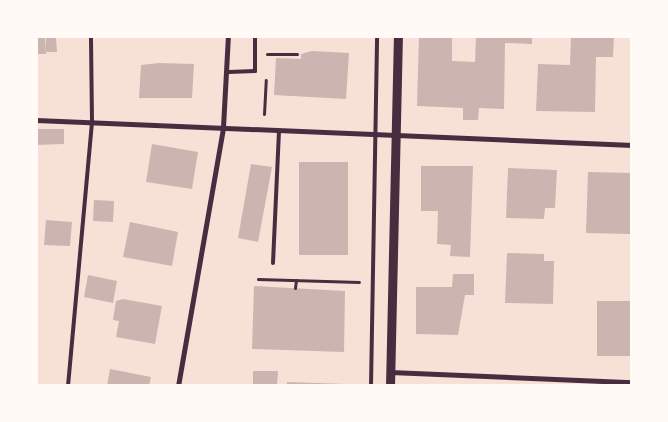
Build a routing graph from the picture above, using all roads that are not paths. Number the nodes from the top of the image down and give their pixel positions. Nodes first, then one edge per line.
1 (91, 36) edge
2 (228, 36) edge
3 (255, 36) edge
4 (377, 36) edge
5 (398, 36) edge
6 (228, 72) junction
7 (36, 120) edge
8 (92, 121) junction
9 (223, 127) junction
10 (279, 131) junction
11 (376, 133) junction
12 (396, 134) junction
13 (632, 145) edge
14 (274, 263) dead end
15 (390, 372) junction
16 (632, 382) edge
17 (68, 386) edge
18 (178, 386) edge
19 (371, 386) edge
20 (390, 386) edge

1 - 8 lane
2 - 6 street
3 - 6 lane
4 - 11 lane
5 - 12 street
6 - 9 street
7 - 8 street
8 - 9 street
8 - 17 lane
9 - 10 street
9 - 18 street
10 - 11 street
10 - 14 lane
11 - 12 street
11 - 19 lane
12 - 13 street
12 - 15 street
15 - 16 street
15 - 20 street

